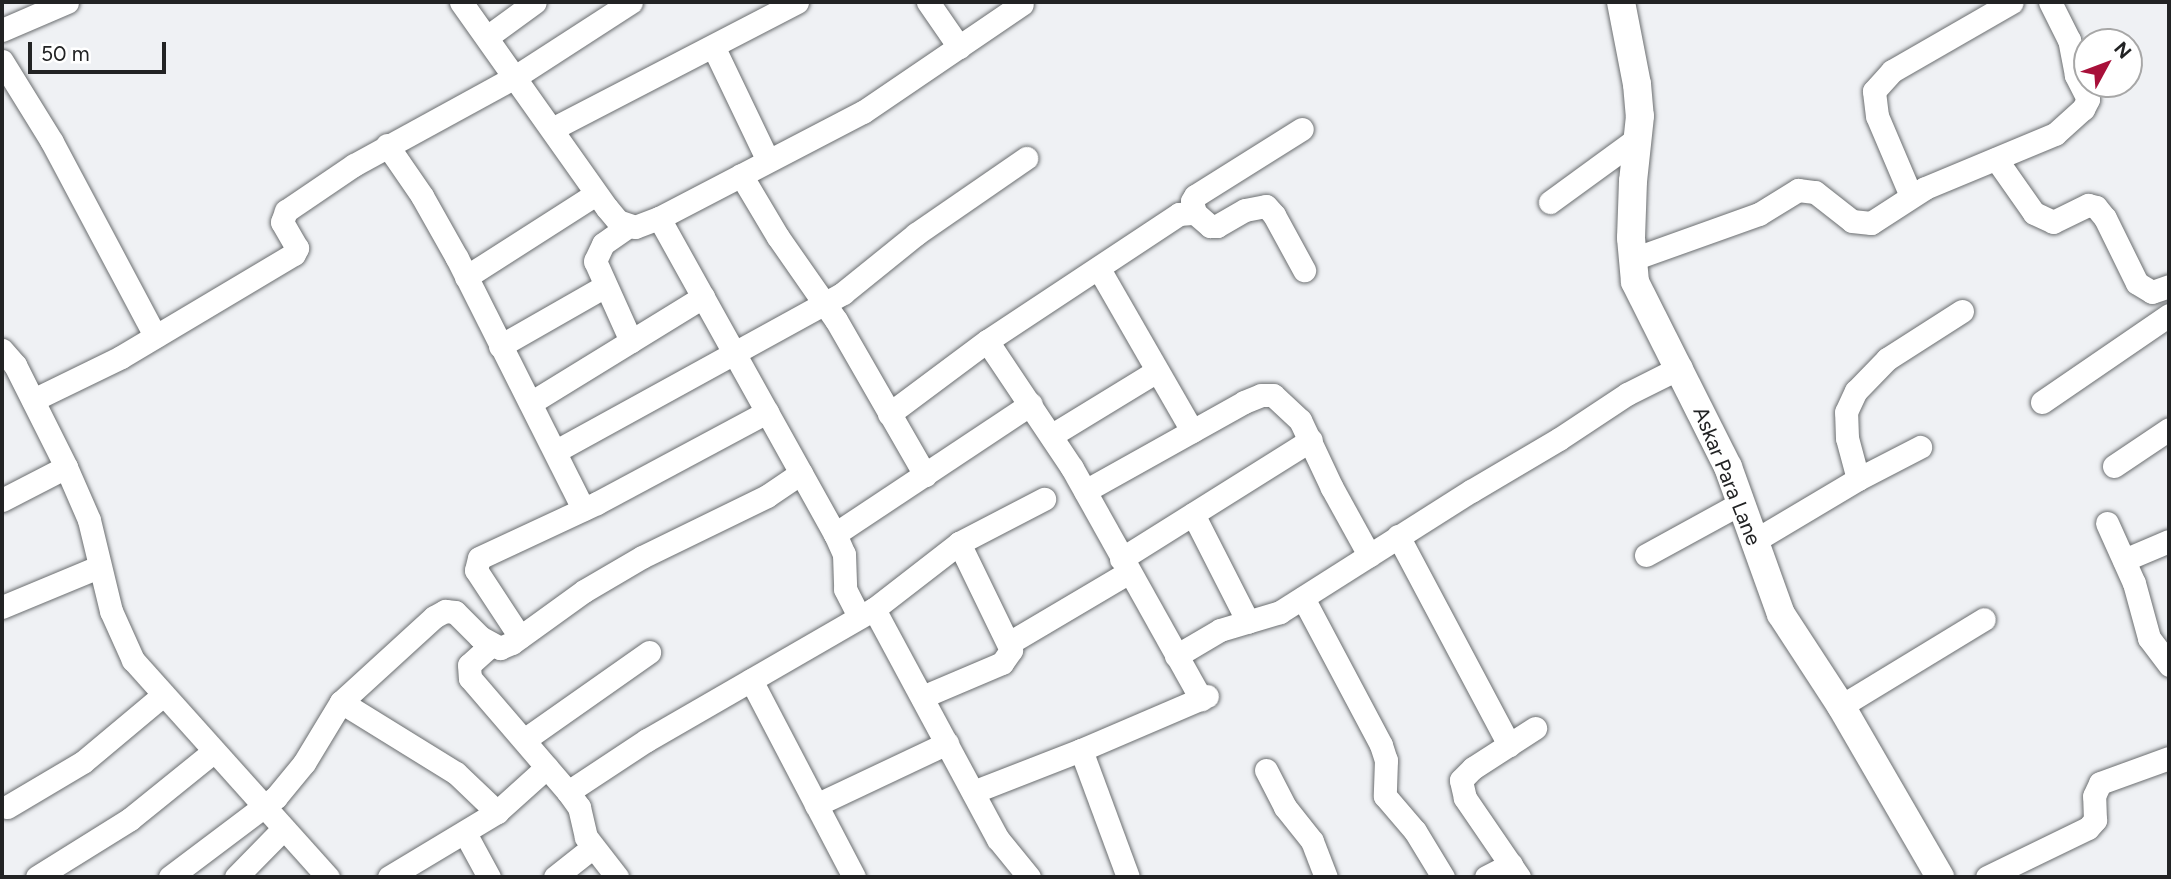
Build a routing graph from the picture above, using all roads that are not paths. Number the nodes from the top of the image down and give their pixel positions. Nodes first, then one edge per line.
1 (67, 2) edge
2 (461, 2) edge
3 (535, 2) edge
4 (631, 2) edge
5 (797, 2) edge
6 (928, 2) edge
7 (1621, 2) edge
8 (2012, 2) edge
9 (2050, 2) edge
10 (1022, 4) dead end
11 (2, 30) edge
12 (487, 37) junction
13 (713, 46) junction
14 (958, 47) junction
15 (2, 61) edge
16 (514, 77) junction
17 (1302, 129) dead end
18 (552, 130) junction
19 (1635, 140) junction
20 (387, 145) junction
21 (1026, 158) dead end
22 (1996, 159) junction
23 (768, 161) junction
24 (741, 176) junction
25 (596, 194) junction
26 (1912, 196) junction
27 (1550, 201) dead end
28 (1195, 213) junction
29 (659, 218) junction
30 (627, 227) junction
31 (1633, 259) junction
32 (1099, 269) junction
33 (1304, 270) dead end
34 (466, 276) junction
35 (606, 286) junction
36 (2169, 286) edge
37 (703, 297) junction
38 (825, 302) junction
39 (1962, 311) dead end
40 (2169, 315) edge
41 (155, 336) junction
42 (631, 341) junction
43 (987, 341) junction
44 (500, 346) junction
45 (2, 350) edge
46 (734, 354) junction
47 (1681, 367) junction
48 (1157, 371) junction
49 (33, 400) junction
50 (532, 402) junction
51 (2042, 402) dead end
52 (1031, 404) junction
53 (767, 412) junction
54 (889, 414) junction
55 (2169, 429) edge
56 (1192, 431) junction
57 (1052, 436) junction
58 (1311, 440) junction
59 (1920, 447) dead end
60 (556, 451) junction
61 (2114, 466) dead end
62 (66, 467) junction
63 (801, 473) junction
64 (925, 475) junction
65 (1858, 479) junction
66 (1085, 491) junction
67 (1044, 499) dead end
68 (2, 500) edge
69 (1741, 503) junction
70 (583, 509) junction
71 (1194, 514) junction
72 (2107, 523) dead end
73 (835, 534) junction
74 (1398, 536) junction
75 (1754, 541) junction
76 (2169, 541) edge
77 (959, 543) junction
78 (1368, 555) junction
79 (1646, 555) dead end
80 (2124, 559) junction
81 (98, 566) junction
82 (1125, 566) junction
83 (1303, 598) junction
84 (2, 607) edge
85 (867, 613) junction
86 (1984, 619) dead end
87 (1248, 622) junction
88 (520, 637) junction
89 (1009, 643) junction
90 (490, 646) junction
91 (649, 652) dead end
92 (1176, 656) junction
93 (2169, 665) edge
94 (751, 680) junction
95 (163, 695) junction
96 (922, 697) junction
97 (341, 702) junction
98 (1841, 706) junction
99 (1535, 728) dead end
100 (524, 740) junction
101 (947, 743) junction
102 (1509, 745) junction
103 (1081, 750) junction
104 (214, 752) junction
105 (2169, 758) edge
106 (547, 767) junction
107 (1266, 769) dead end
108 (568, 792) junction
109 (973, 792) junction
110 (816, 805) junction
111 (7, 807) dead end
112 (264, 807) junction
113 (497, 812) junction
114 (282, 830) junction
115 (465, 832) junction
116 (593, 847) junction
117 (1515, 871) edge
118 (177, 875) edge
119 (37, 877) edge
120 (236, 877) edge
121 (328, 877) edge
122 (389, 877) edge
123 (489, 877) edge
124 (555, 877) edge
125 (617, 877) edge
126 (854, 877) edge
127 (1029, 877) edge
128 (1128, 877) edge
129 (1326, 877) edge
130 (1443, 877) edge
131 (1486, 877) edge
132 (1940, 877) edge
133 (1987, 877) edge

1 - 11 street
2 - 12 street
3 - 12 street
4 - 16 street
5 - 13 street
6 - 14 street
7 - 19 street, Askar Para Lane
8 - 26 street
9 - 22 street
10 - 14 street
12 - 16 street
13 - 18 street
13 - 23 street
14 - 23 street
15 - 41 street
16 - 18 street
16 - 20 street
17 - 28 street
18 - 25 street
19 - 27 street
19 - 31 street, Askar Para Lane
20 - 34 street
20 - 41 street
21 - 38 street
22 - 26 street
22 - 36 street
23 - 24 street
24 - 29 street
24 - 38 street
25 - 30 street
25 - 34 street
26 - 31 street
28 - 32 street
28 - 33 street
29 - 30 street
29 - 37 street
30 - 35 street
31 - 47 street, Askar Para Lane
32 - 43 street
32 - 48 street
34 - 44 street
35 - 42 street
35 - 44 street
37 - 42 street
37 - 46 street
38 - 46 street
38 - 54 street
39 - 65 street
40 - 51 street
41 - 49 street
42 - 50 street
43 - 52 street
43 - 54 street
44 - 50 street
45 - 49 street
46 - 53 street
46 - 60 street
47 - 69 street, Askar Para Lane
47 - 74 street
48 - 56 street
48 - 57 street
49 - 62 street
50 - 60 street
52 - 57 street
52 - 64 street
53 - 63 street
53 - 70 street
54 - 64 street
55 - 61 street
56 - 58 street
56 - 66 street
57 - 66 street
58 - 71 street
58 - 78 street
59 - 65 street
60 - 70 street
62 - 68 street
62 - 81 street
63 - 73 street
63 - 88 street
64 - 73 street
65 - 75 street
66 - 82 street
67 - 77 street
69 - 75 street, Askar Para Lane
69 - 79 street
70 - 88 street
71 - 82 street
71 - 87 street
72 - 80 street
73 - 85 street
74 - 78 street
74 - 102 street
75 - 98 street, Askar Para Lane
76 - 80 street
77 - 85 street
77 - 89 street
78 - 83 street
80 - 93 street
81 - 84 street
81 - 95 street
82 - 89 street
82 - 92 street
83 - 87 street
83 - 130 street
85 - 94 street
85 - 96 street
86 - 98 street
87 - 92 street
88 - 90 street
89 - 96 street
90 - 97 street
90 - 100 street
91 - 100 street
92 - 103 street
94 - 108 street
94 - 110 street
95 - 104 street
95 - 111 street
96 - 101 street
97 - 112 street
97 - 113 street
98 - 132 street, Askar Para Lane
99 - 102 street
100 - 106 street
101 - 109 street
101 - 110 street
102 - 117 street
103 - 109 street
103 - 128 street
104 - 112 street
104 - 119 street
105 - 133 street
106 - 108 street
106 - 113 street
107 - 129 street
108 - 116 street
109 - 127 street
110 - 126 street
112 - 114 street
112 - 118 street
113 - 115 street
114 - 120 street
114 - 121 street
115 - 122 street
115 - 123 street
116 - 124 street
116 - 125 street
117 - 131 street

